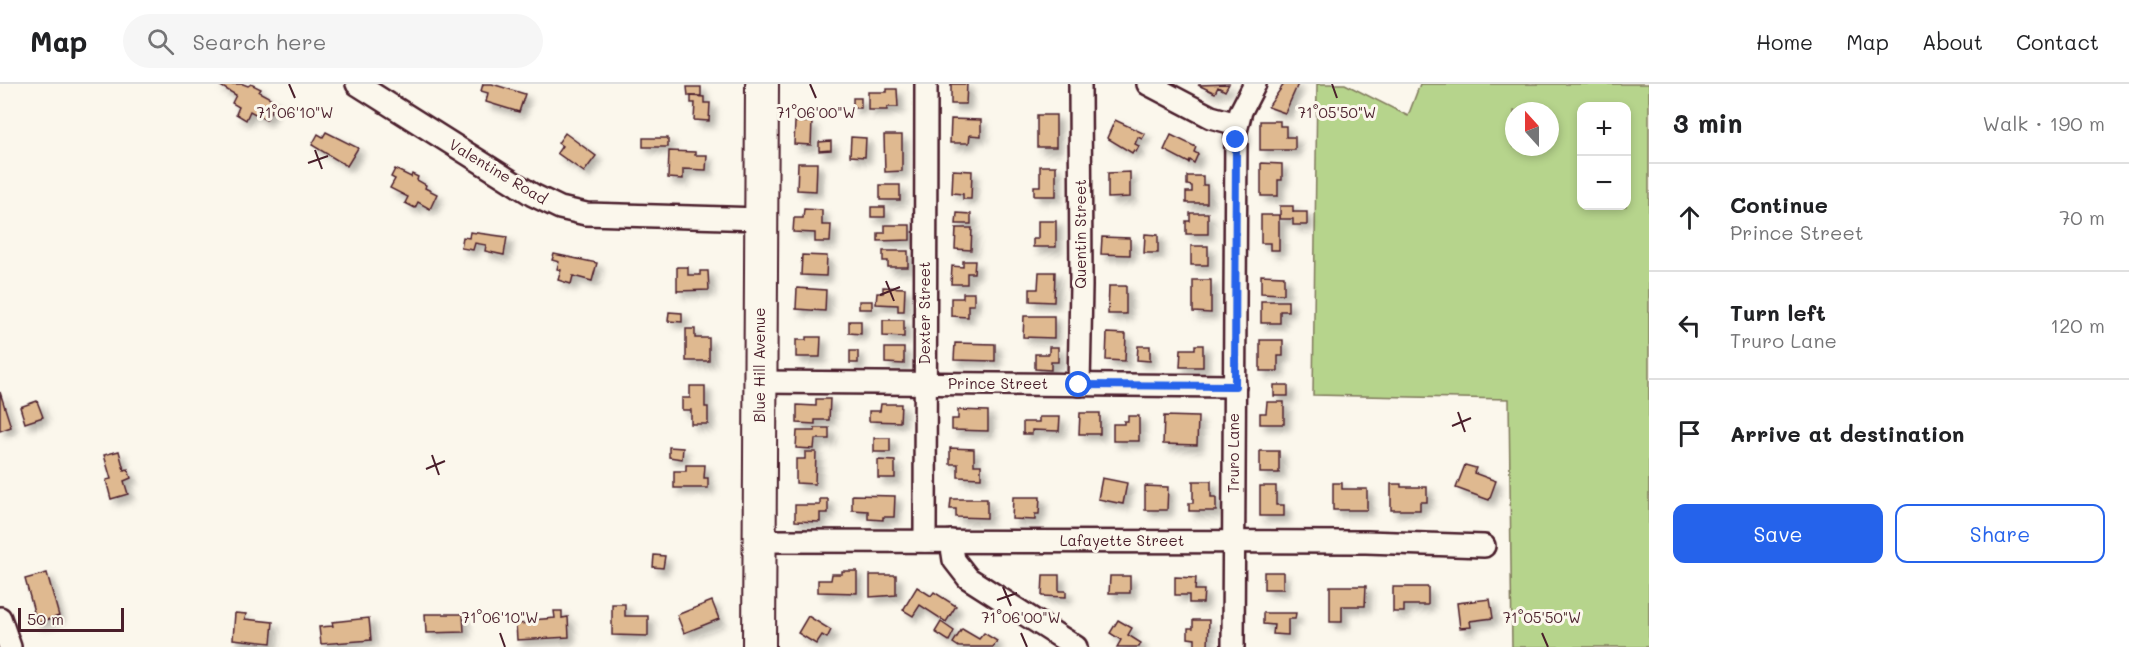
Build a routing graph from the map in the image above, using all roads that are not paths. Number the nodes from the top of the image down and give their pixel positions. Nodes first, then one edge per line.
1 (357, 84) edge
2 (762, 84) edge
3 (926, 84) edge
4 (1080, 84) edge
5 (1148, 84) edge
6 (1255, 84) edge
7 (1237, 124) junction
8 (761, 219) junction
9 (760, 382) junction
10 (925, 384) junction
11 (1079, 385) junction
12 (1235, 386) junction
13 (759, 541) junction
14 (925, 541) junction
15 (951, 541) junction
16 (1234, 542) junction
17 (1484, 546) dead end
18 (0, 618) edge
19 (762, 645) edge
20 (10, 647) edge
21 (1076, 647) edge
22 (1233, 647) edge

1 - 8 street, Valentine Road
2 - 8 highway, Blue Hill Avenue
3 - 10 street, Dexter Street
4 - 11 street, Quentin Street
5 - 7 street
6 - 7 street, Truro Lane
7 - 12 street, Truro Lane
8 - 9 highway, Blue Hill Avenue
9 - 10 street, Prince Street
9 - 13 highway, Blue Hill Avenue
10 - 11 street, Prince Street
10 - 14 street, Dexter Street
11 - 12 street, Prince Street
12 - 16 street, Truro Lane
13 - 14 street, Lafayette Street
13 - 19 highway, Blue Hill Avenue
14 - 15 street, Lafayette Street
15 - 16 street, Lafayette Street
15 - 21 street
16 - 17 street, Lafayette Street
16 - 22 street, Truro Lane
18 - 20 street

